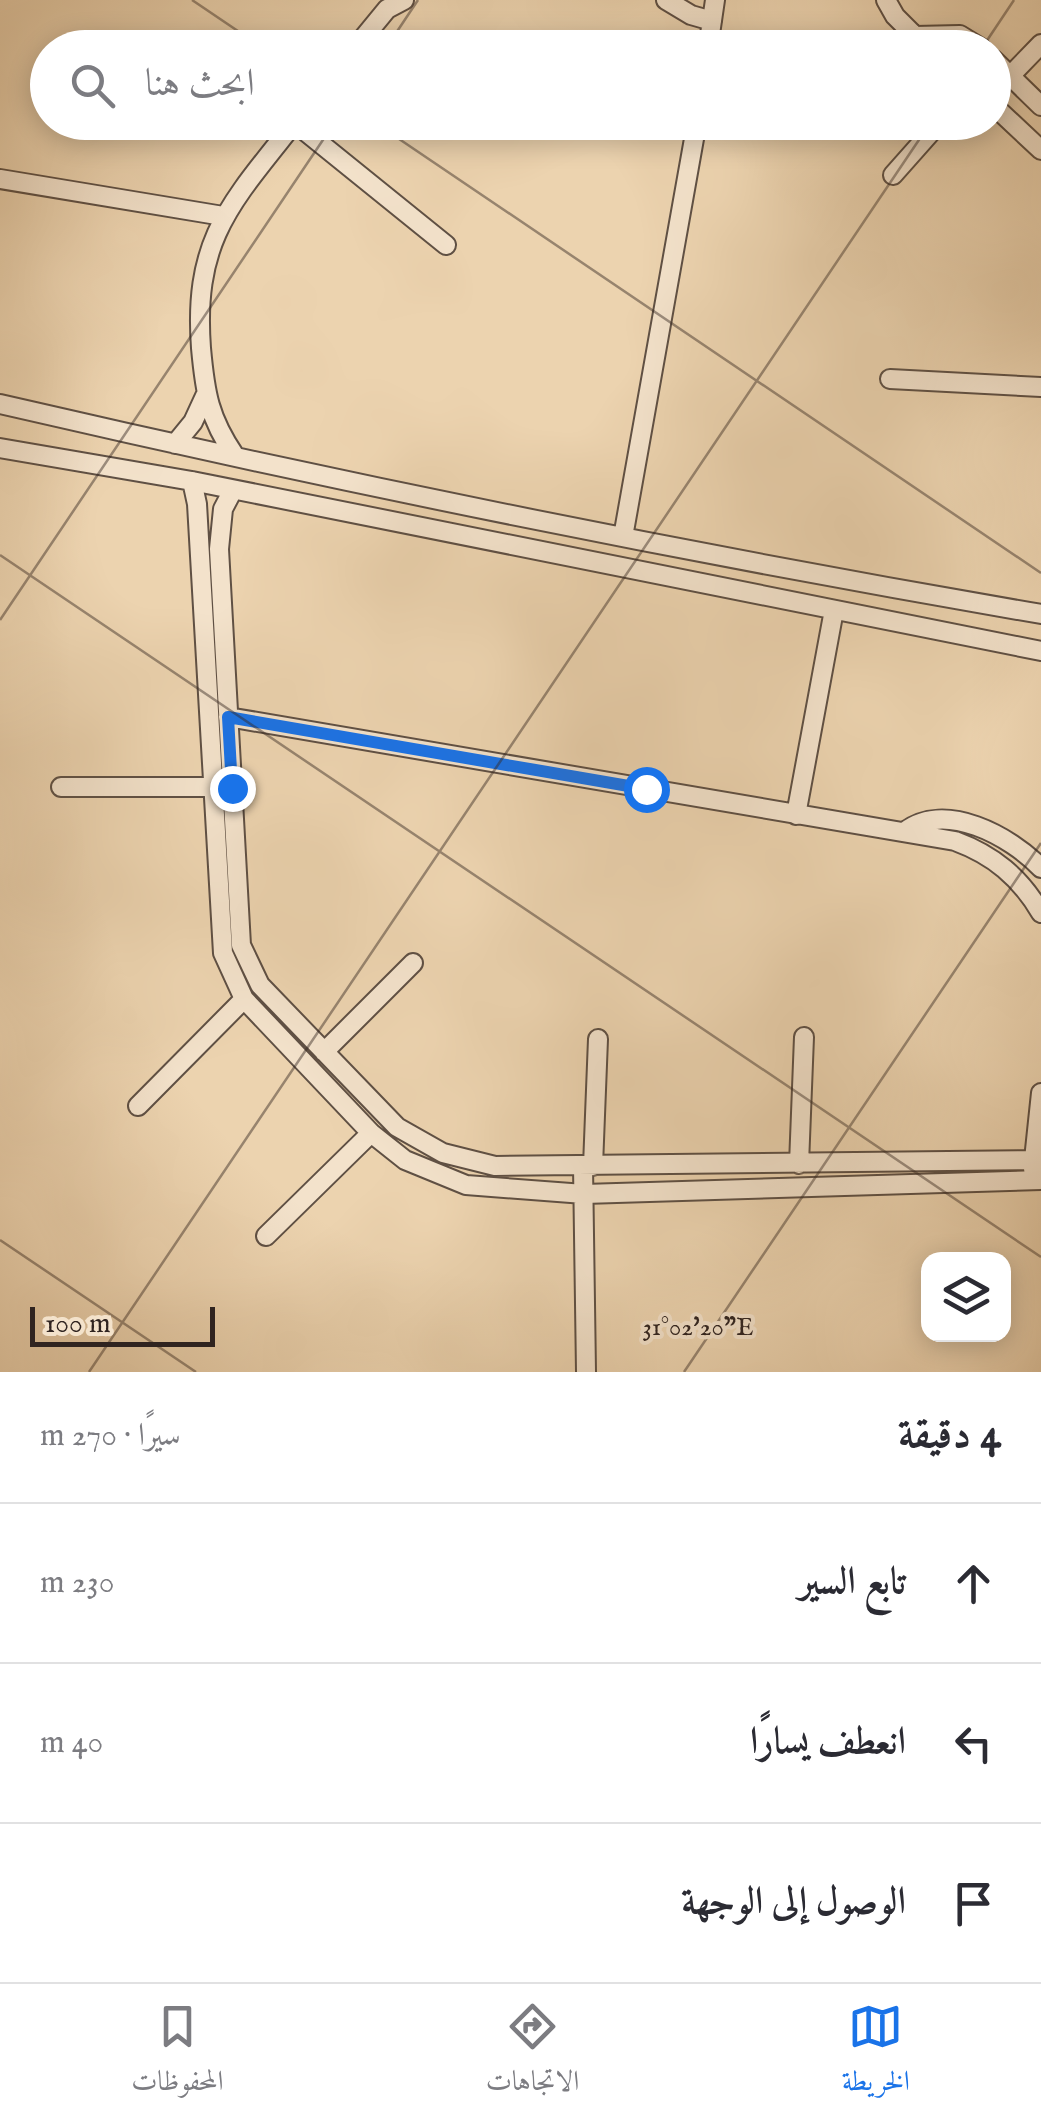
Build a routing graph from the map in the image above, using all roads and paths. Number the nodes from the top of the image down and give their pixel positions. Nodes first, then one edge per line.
1 (404, 0) edge
2 (666, 0) edge
3 (715, 0) edge
4 (886, 0) edge
5 (712, 21) junction
6 (369, 30) edge
7 (711, 30) edge
8 (909, 30) edge
9 (1041, 44) edge
10 (1011, 75) edge
11 (1011, 77) edge
12 (1041, 106) edge
13 (1011, 122) edge
14 (282, 140) edge
15 (316, 140) edge
16 (693, 140) edge
17 (924, 140) edge
18 (1041, 150) edge
19 (893, 175) dead end
20 (0, 179) edge
21 (223, 216) junction
22 (446, 245) dead end
23 (890, 379) dead end
24 (1041, 387) edge
25 (205, 396) junction
26 (0, 404) edge
27 (175, 444) junction
28 (0, 448) edge
29 (235, 456) junction
30 (192, 481) junction
31 (232, 490) junction
32 (483, 509) junction
33 (623, 536) junction
34 (478, 538) junction
35 (199, 550) junction
36 (219, 550) junction
37 (733, 559) junction
38 (726, 588) junction
39 (834, 610) junction
40 (1041, 614) edge
41 (1041, 651) edge
42 (228, 717) junction
43 (61, 786) dead end
44 (212, 787) junction
45 (796, 815) junction
46 (902, 833) junction
47 (1041, 868) edge
48 (1041, 913) edge
49 (242, 945) junction
50 (223, 953) junction
51 (413, 963) dead end
52 (244, 1000) junction
53 (804, 1037) dead end
54 (598, 1039) dead end
55 (324, 1052) junction
56 (1041, 1093) edge
57 (138, 1106) dead end
58 (371, 1134) junction
59 (1037, 1160) edge
60 (800, 1164) junction
61 (854, 1164) junction
62 (588, 1166) junction
63 (1037, 1180) edge
64 (853, 1186) junction
65 (584, 1194) junction
66 (266, 1236) dead end
67 (586, 1372) edge

1 - 6 street
2 - 5 street
3 - 5 street
4 - 8 street
5 - 7 street
9 - 10 street
11 - 12 street
13 - 18 street
14 - 21 street
15 - 22 street
16 - 33 street
17 - 19 street
20 - 21 street
21 - 25 street
23 - 24 street
25 - 27 street
25 - 29 street
26 - 27 street
27 - 29 street
28 - 30 street
29 - 32 street
30 - 31 street
30 - 35 street
31 - 34 street
31 - 36 street
32 - 33 street
32 - 34 street
33 - 37 street
34 - 38 street
35 - 36 street
35 - 44 street
36 - 42 street
37 - 38 street
37 - 40 street
38 - 39 street
39 - 41 street
39 - 45 street
42 - 45 street
42 - 49 street
43 - 44 street
44 - 50 street
45 - 46 street
46 - 47 street
46 - 48 street
49 - 50 street
49 - 55 street
50 - 52 street
51 - 55 street
52 - 57 street
52 - 58 street
53 - 60 street
54 - 62 street
55 - 62 street
56 - 59 street
58 - 65 street
58 - 66 street
59 - 61 street
59 - 63 street
60 - 61 street
60 - 62 street
61 - 64 street
62 - 65 street
63 - 64 street
64 - 65 street
65 - 67 street

